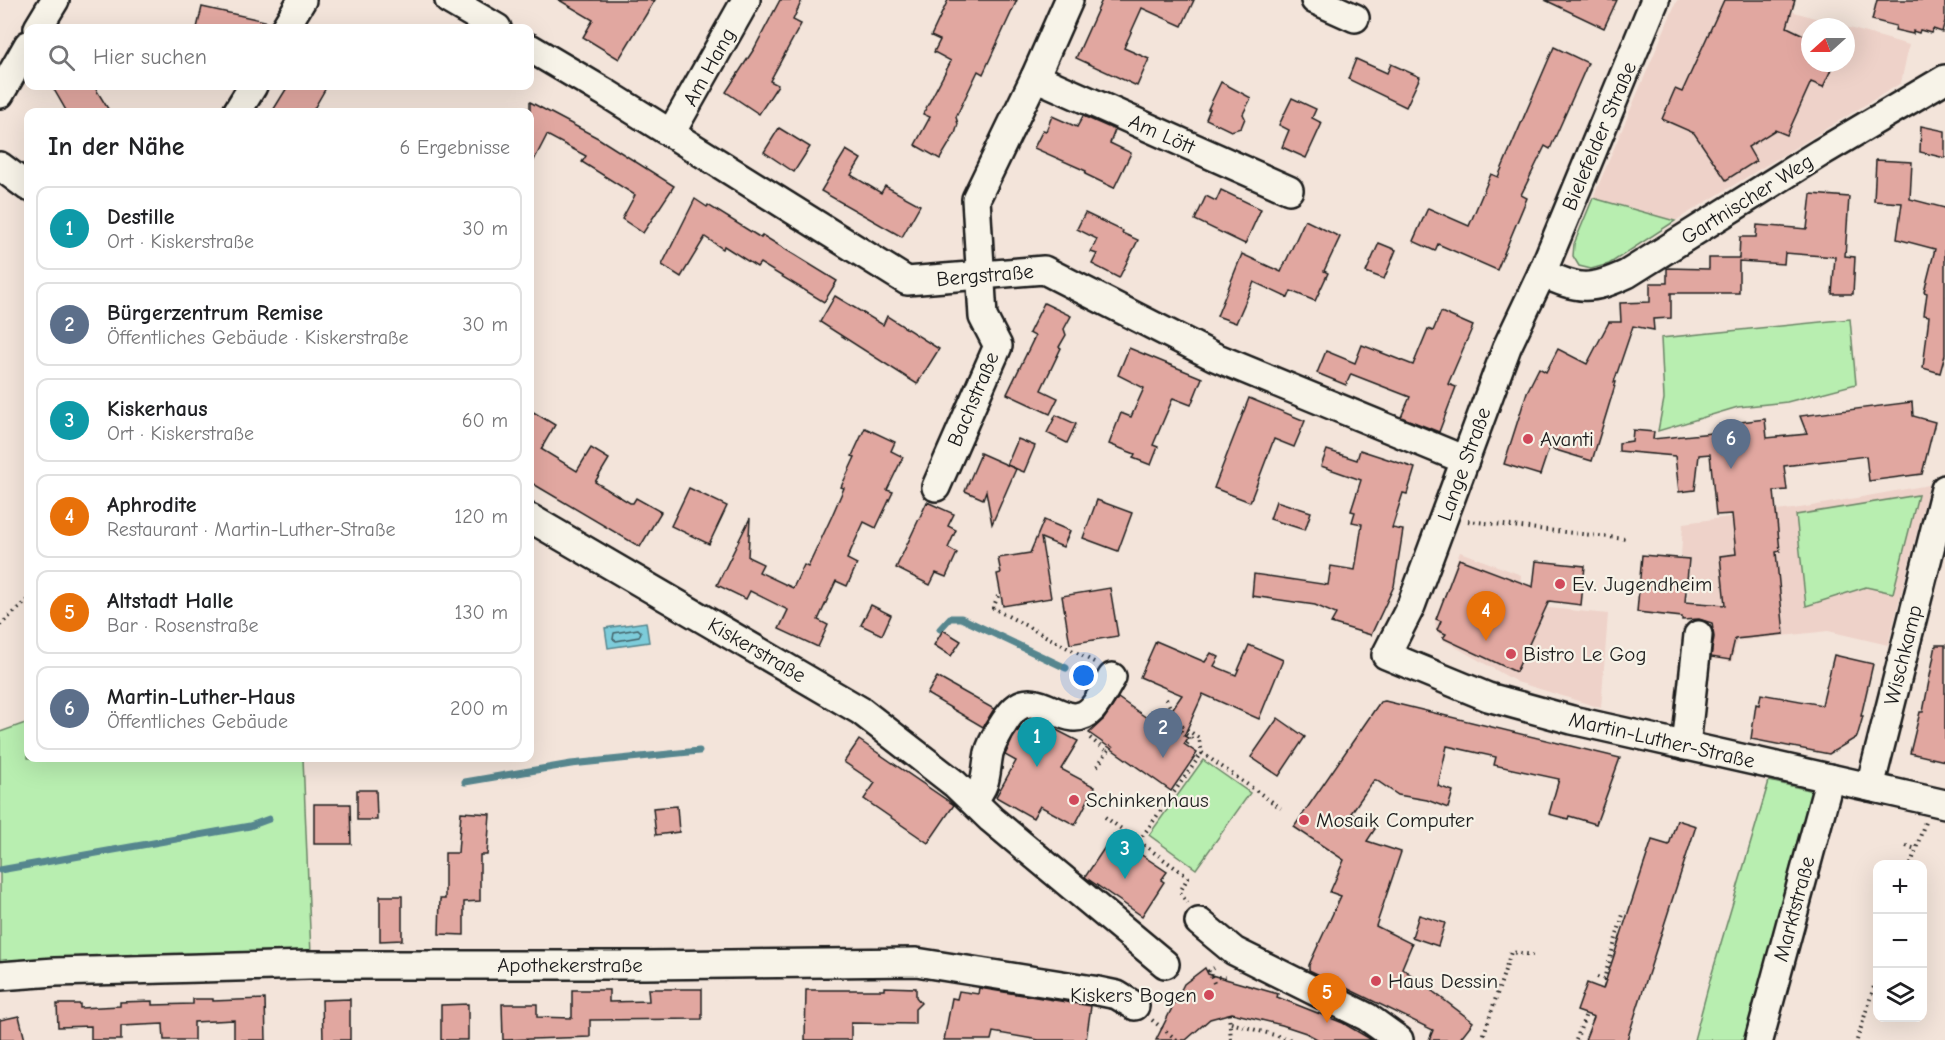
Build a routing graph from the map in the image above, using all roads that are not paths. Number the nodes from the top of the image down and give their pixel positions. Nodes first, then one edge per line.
1 (55, 0) edge
2 (302, 0) edge
3 (449, 0) edge
4 (746, 0) edge
5 (1069, 0) edge
6 (1315, 0) edge
7 (1655, 0) edge
8 (1355, 18) dead end
9 (40, 24) edge
10 (287, 24) edge
11 (490, 24) edge
12 (534, 50) edge
13 (24, 52) edge
14 (1035, 77) junction
15 (1945, 79) edge
16 (251, 90) edge
17 (0, 94) edge
18 (239, 108) edge
19 (671, 133) junction
20 (0, 166) edge
21 (24, 185) edge
22 (1289, 190) dead end
23 (1542, 273) junction
24 (980, 275) junction
25 (1465, 460) junction
26 (936, 487) dead end
27 (1945, 489) edge
28 (534, 520) edge
29 (1698, 635) dead end
30 (1386, 655) joint
31 (1112, 677) road end
32 (1686, 746) junction
33 (1830, 778) junction
34 (1870, 787) junction
35 (973, 800) junction
36 (1938, 802) edge
37 (1199, 922) road end
38 (1165, 964) dead end
39 (0, 976) edge
40 (1135, 1006) dead end
41 (1399, 1040) edge
42 (1759, 1040) edge

1 - 9 street
2 - 10 street
3 - 11 street
4 - 19 street, Am Hang
5 - 14 street
6 - 8 street
7 - 23 street, Bielefelder Straße
12 - 19 street, Bergstraße
13 - 17 street
14 - 22 street, Am Lött
14 - 24 street
15 - 23 street, Gartnischer Weg
16 - 18 street
19 - 24 street, Bergstraße
20 - 21 street
23 - 25 street, Lange Straße
24 - 25 street, Bergstraße
24 - 26 street, Bachstraße
25 - 30 street, Lange Straße
27 - 34 street, Wischkamp
28 - 35 street, Kiskerstraße
29 - 32 street
30 - 32 street, Martin-Luther-Straße
31 - 35 street
32 - 33 street, Martin-Luther-Straße
33 - 34 street, Martin-Luther-Straße
33 - 42 street, Marktstraße
34 - 36 street, Martin-Luther-Straße
35 - 38 street, Kiskerstraße
37 - 41 street
39 - 40 street, Apothekerstraße

